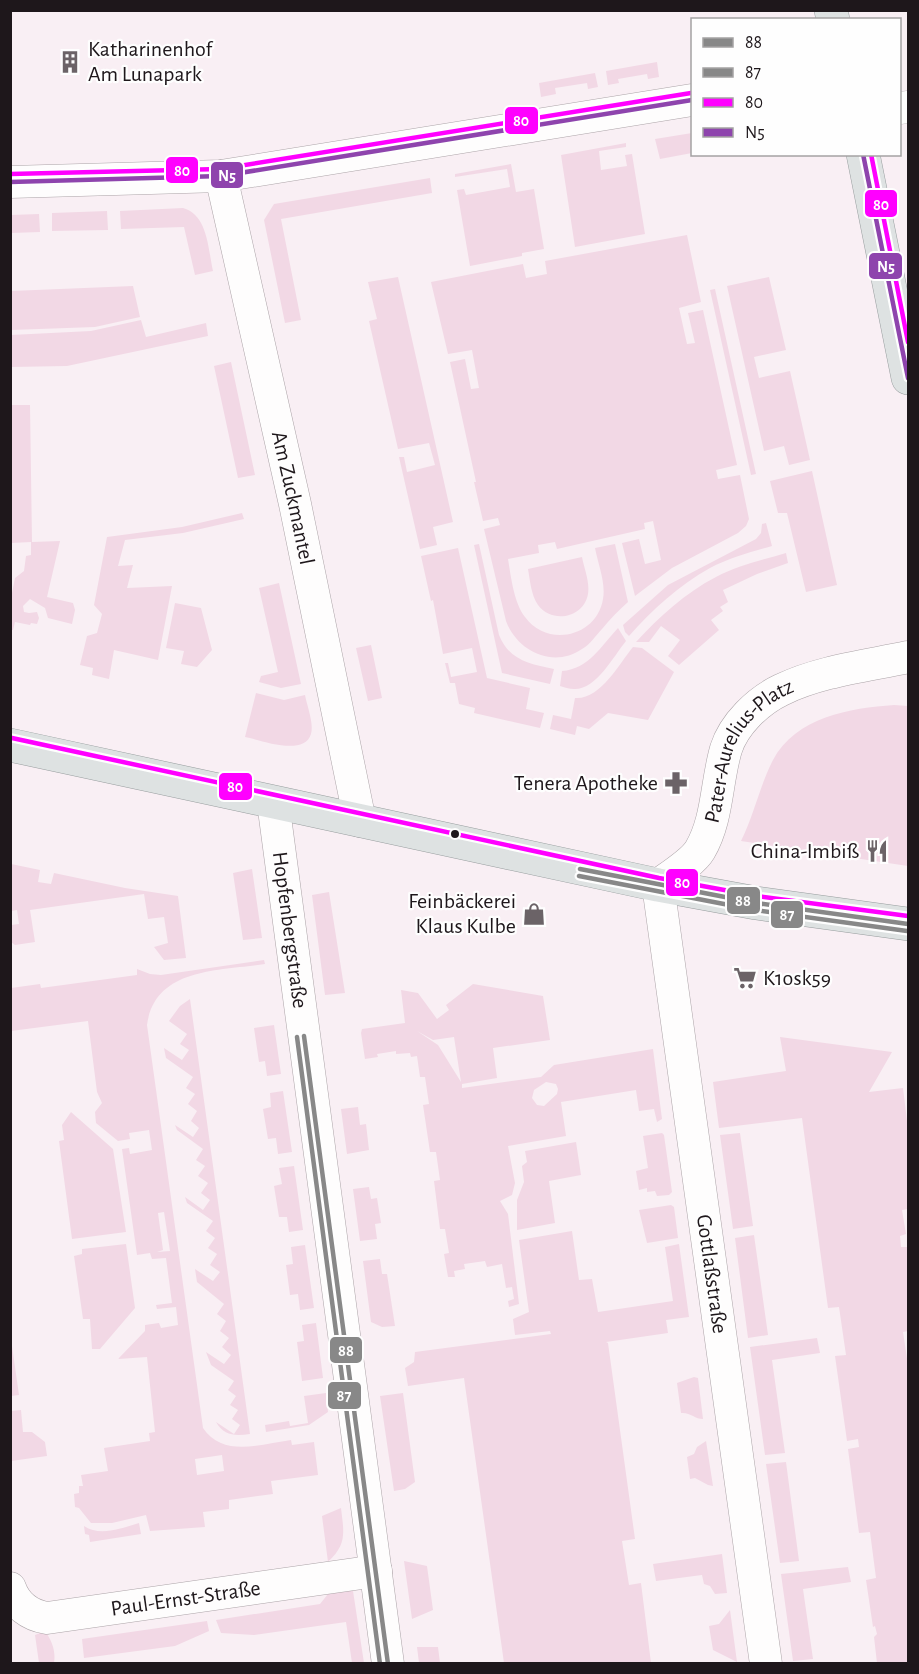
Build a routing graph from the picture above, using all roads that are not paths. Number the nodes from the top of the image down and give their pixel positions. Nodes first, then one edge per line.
1 (691, 100) edge
2 (863, 156) edge
3 (221, 176) junction
4 (10, 182) edge
5 (909, 378) edge
6 (909, 657) edge
7 (10, 745) edge
8 (273, 802) junction
9 (360, 821) junction
10 (658, 885) junction
11 (909, 924) edge
12 (376, 1570) junction
13 (10, 1588) edge
14 (388, 1664) edge
15 (766, 1664) edge

1 - 3 street
2 - 5 main road
3 - 4 street
3 - 9 street, Am Zuckmantel
6 - 10 street, Pater-Aurelius-Platz
7 - 8 main road
8 - 9 main road
8 - 12 street, Hopfenbergstraße
9 - 10 main road
10 - 11 main road
10 - 15 street, Gottlaßstraße
12 - 13 street, Paul-Ernst-Straße
12 - 14 street, Hopfenbergstraße

